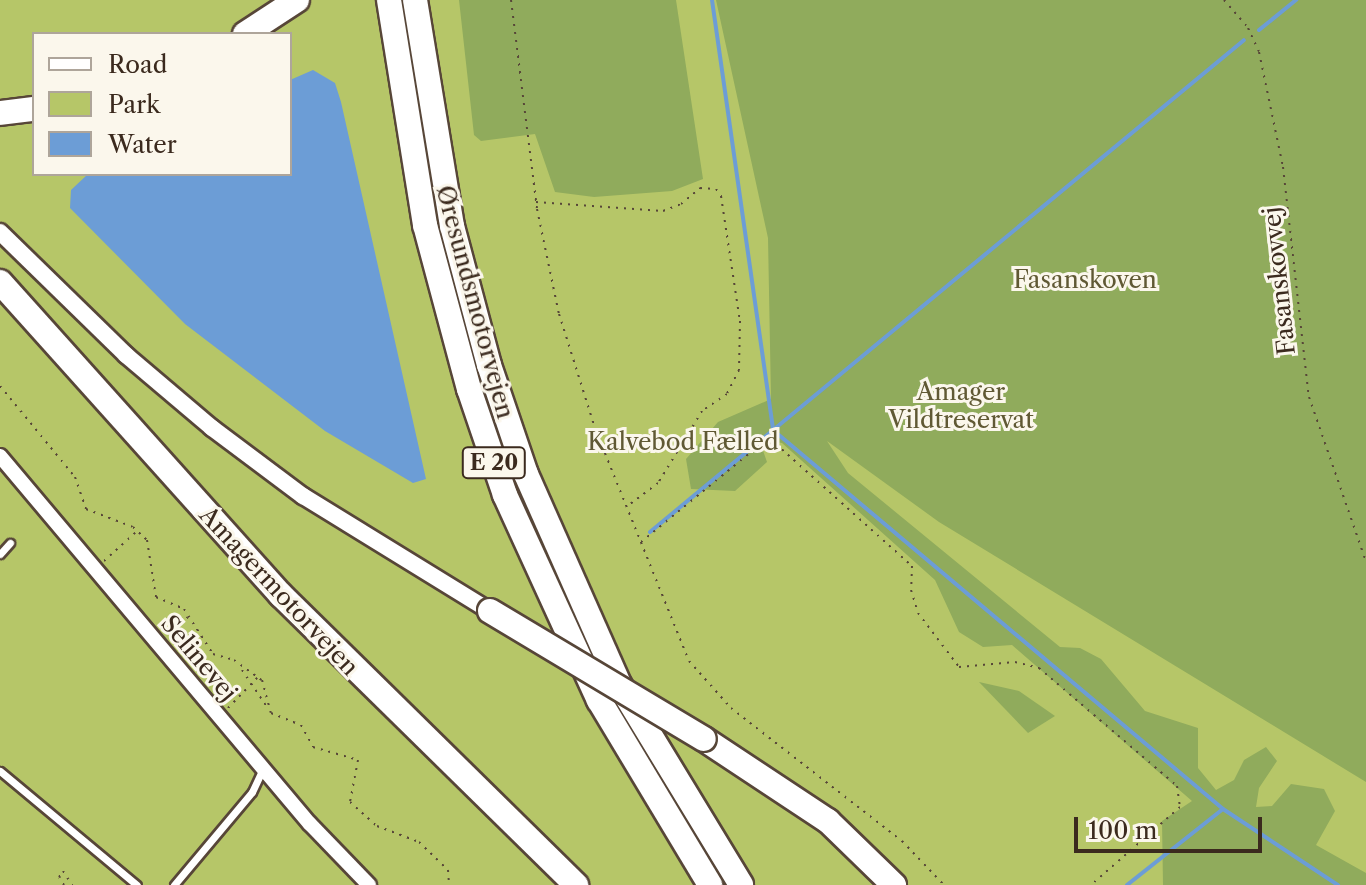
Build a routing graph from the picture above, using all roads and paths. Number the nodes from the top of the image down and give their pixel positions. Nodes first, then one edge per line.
1 (297, 0) edge
2 (389, 0) edge
3 (415, 0) edge
4 (511, 0) edge
5 (1224, 0) edge
6 (248, 32) edge
7 (32, 109) edge
8 (0, 113) edge
9 (536, 202) junction
10 (0, 232) edge
11 (0, 282) edge
12 (0, 386) edge
13 (0, 456) edge
14 (627, 507) junction
15 (137, 532) junction
16 (640, 542) junction
17 (10, 543) dead end
18 (0, 554) edge
19 (102, 562) dead end
20 (1366, 562) edge
21 (490, 611) joint
22 (189, 616) junction
23 (168, 637) dead end
24 (241, 667) junction
25 (258, 677) junction
26 (250, 686) junction
27 (268, 708) junction
28 (227, 709) dead end
29 (263, 768) junction
30 (0, 771) edge
31 (64, 885) edge
32 (72, 885) edge
33 (137, 885) edge
34 (174, 885) edge
35 (369, 885) edge
36 (449, 885) edge
37 (576, 885) edge
38 (710, 885) edge
39 (741, 885) edge
40 (894, 885) edge
41 (944, 885) edge
42 (1091, 885) edge

1 - 6 highway
2 - 38 highway, Øresundsmotorvejen / E 20
3 - 39 highway, Øresundsmotorvejen / E 20
4 - 9 path
5 - 20 path, Fasanskovvej
7 - 8 highway
9 - 14 path
9 - 14 path
10 - 21 street
11 - 37 highway, Amagermotorvejen
12 - 15 path
13 - 29 street, Selinevej
14 - 16 path
15 - 19 path
15 - 22 path
16 - 41 path
16 - 42 path
17 - 18 lane
21 - 40 highway, bridge
22 - 23 path
22 - 24 path
24 - 25 path
24 - 26 path
25 - 26 path
25 - 27 path
26 - 27 path
26 - 28 path
27 - 36 path
29 - 34 lane
29 - 35 street, Selinevej
30 - 33 lane
31 - 32 path

